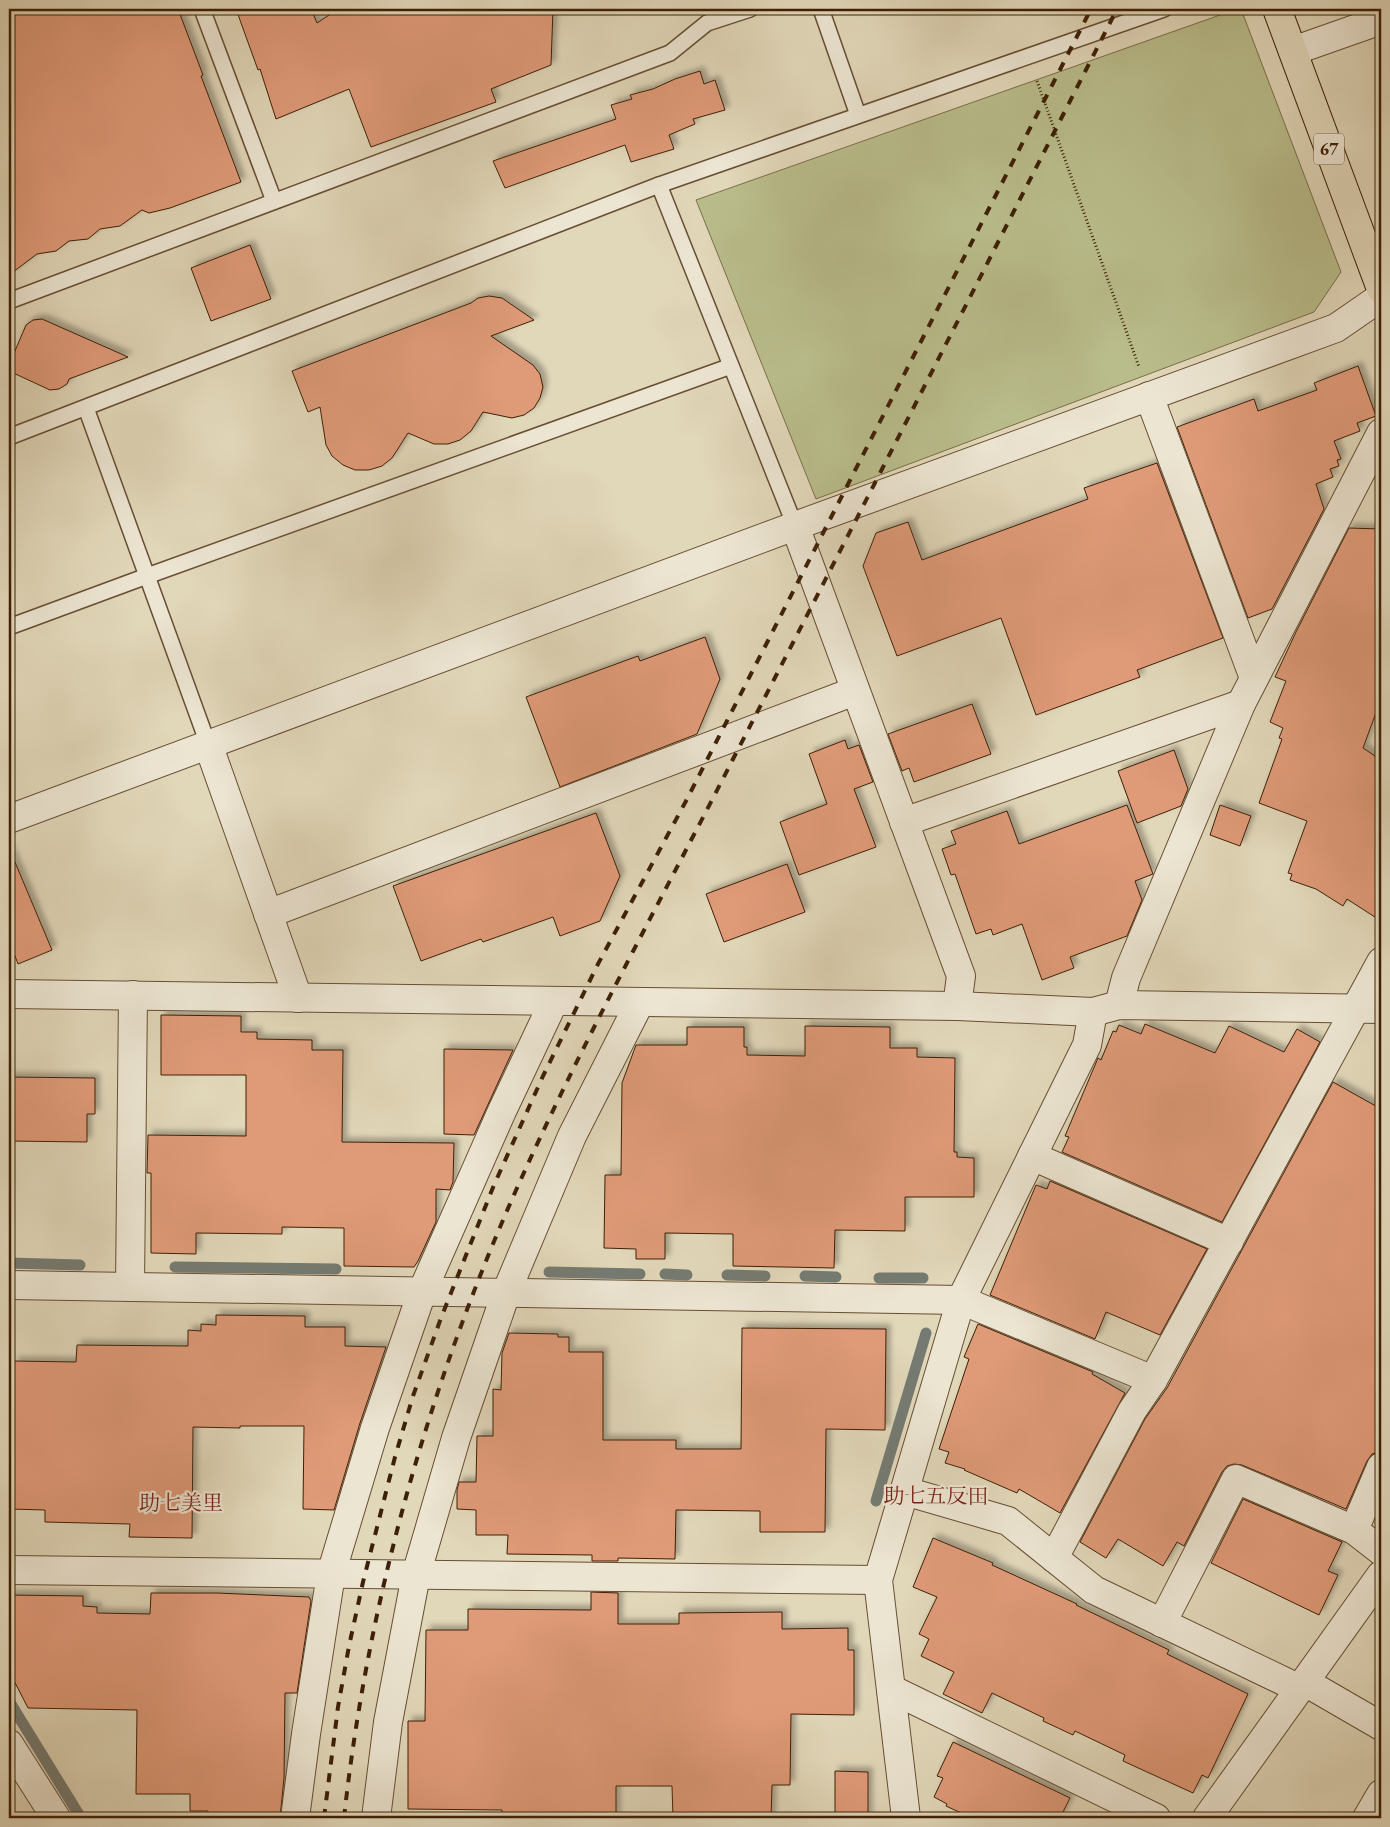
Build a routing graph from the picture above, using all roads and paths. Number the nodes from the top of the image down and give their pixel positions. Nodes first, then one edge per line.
1 (202, 9) edge
2 (750, 9) edge
3 (821, 9) edge
4 (1164, 9) edge
5 (1277, 9) edge
6 (1381, 20) edge
7 (1292, 51) junction
8 (1029, 56) junction
9 (858, 115) junction
10 (659, 185) junction
11 (274, 201) junction
12 (1381, 289) edge
13 (1381, 297) edge
14 (9, 301) edge
15 (731, 366) junction
16 (1149, 396) junction
17 (86, 408) junction
18 (1381, 433) edge
19 (9, 437) edge
20 (795, 526) junction
21 (147, 576) junction
22 (9, 628) edge
23 (1254, 678) junction
24 (855, 691) junction
25 (1241, 704) junction
26 (208, 744) junction
27 (9, 819) edge
28 (904, 822) junction
29 (268, 914) junction
30 (1381, 962) edge
31 (9, 994) edge
32 (133, 995) junction
33 (298, 998) junction
34 (554, 1002) junction
35 (640, 1002) junction
36 (1119, 1005) junction
37 (957, 1006) junction
38 (1369, 1009) edge
39 (1093, 1012) junction
40 (1032, 1156) junction
41 (1229, 1242) junction
42 (9, 1285) edge
43 (130, 1287) junction
44 (422, 1292) junction
45 (506, 1293) junction
46 (960, 1300) junction
47 (1153, 1380) junction
48 (1381, 1467) edge
49 (904, 1491) junction
50 (1354, 1530) junction
51 (1381, 1551) edge
52 (1054, 1558) junction
53 (9, 1570) edge
54 (331, 1574) junction
55 (416, 1575) junction
56 (1381, 1575) edge
57 (878, 1580) junction
58 (1162, 1623) junction
59 (1302, 1685) junction
60 (890, 1689) junction
61 (1381, 1726) edge
62 (9, 1744) edge
63 (1381, 1794) edge
64 (56, 1818) edge
65 (295, 1818) edge
66 (376, 1818) edge
67 (906, 1818) edge
68 (1156, 1818) edge
69 (1207, 1818) edge
70 (1366, 1818) edge

1 - 11 lane
2 - 11 lane
3 - 9 lane
4 - 8 lane
5 - 7 main road, 67
6 - 7 street
7 - 12 main road, 67
8 - 9 lane
8 - 16 path
9 - 10 lane
10 - 15 lane
10 - 17 lane
11 - 14 lane
13 - 16 street
15 - 20 lane
15 - 21 lane
16 - 20 street
16 - 23 street
17 - 19 lane
17 - 21 lane
18 - 23 street
20 - 24 street
20 - 26 street
21 - 22 lane
21 - 26 lane
23 - 25 street
24 - 28 street
24 - 29 street
25 - 28 street
25 - 36 street
26 - 27 street
26 - 29 street
28 - 37 street
29 - 33 street
30 - 38 street
31 - 32 street
32 - 33 street
32 - 43 street
33 - 34 street
34 - 35 street
34 - 44 street
35 - 37 street
35 - 45 street
36 - 38 street
36 - 39 street
37 - 39 street
38 - 41 street
39 - 40 street
40 - 41 street
40 - 46 street
41 - 47 street
42 - 43 street
43 - 44 street
44 - 45 street
44 - 54 street
45 - 46 street
45 - 55 street
46 - 47 street
46 - 49 street
47 - 52 street
48 - 50 street
49 - 52 street
49 - 57 street
50 - 51 street
50 - 58 street
52 - 58 street
53 - 54 street
54 - 55 street
54 - 65 street
55 - 57 street
55 - 66 street
56 - 59 street
57 - 60 street
58 - 59 street
59 - 61 street
59 - 69 street
60 - 67 street
60 - 68 street
62 - 64 street
63 - 70 street

